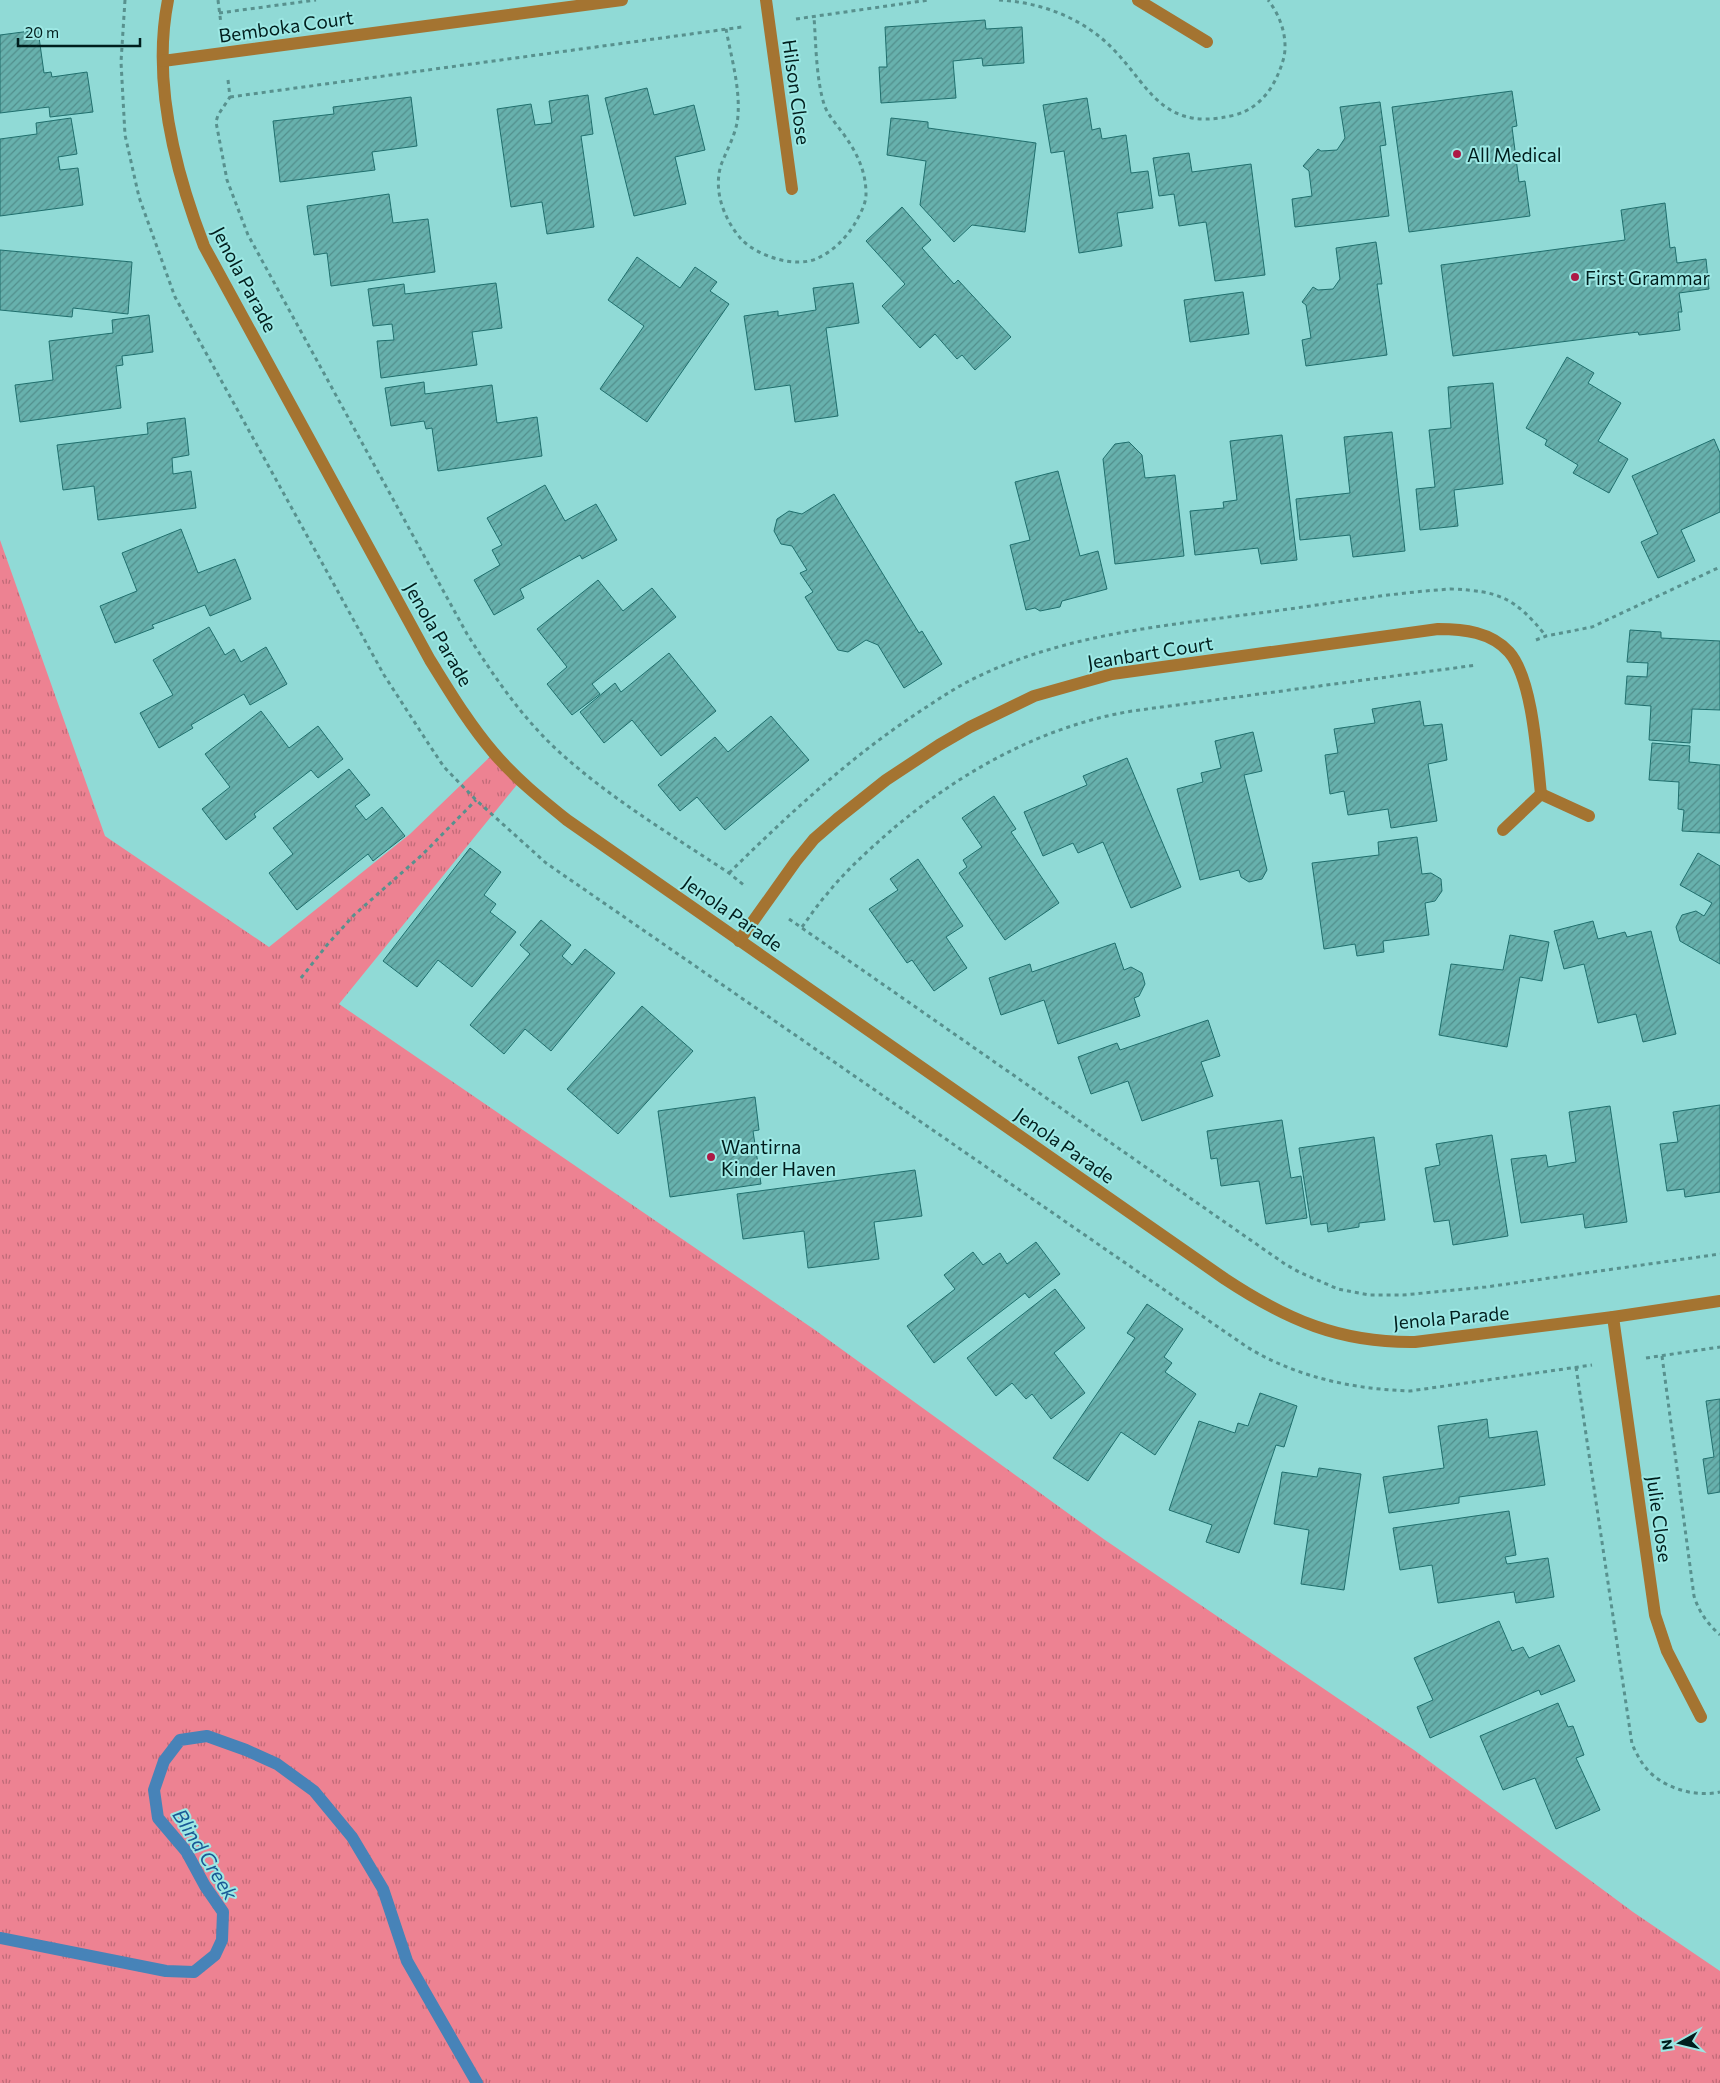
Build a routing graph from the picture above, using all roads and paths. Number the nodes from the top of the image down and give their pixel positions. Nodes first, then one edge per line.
1 (125, 0) edge
2 (168, 0) edge
3 (218, 0) edge
4 (316, 0) edge
5 (622, 0) edge
6 (766, 0) edge
7 (929, 0) edge
8 (999, 0) edge
9 (1138, 0) edge
10 (1268, 0) edge
11 (219, 13) junction
12 (793, 20) dead end
13 (745, 26) dead end
14 (221, 27) dead end
15 (1207, 42) dead end
16 (163, 61) junction
17 (227, 72) dead end
18 (230, 98) junction
19 (792, 189) dead end
20 (1720, 567) edge
21 (1531, 642) dead end
22 (1478, 664) dead end
23 (1541, 794) junction
24 (476, 800) junction
25 (1589, 816) dead end
26 (1503, 830) dead end
27 (745, 887) dead end
28 (789, 918) dead end
29 (802, 928) junction
30 (739, 941) junction
31 (301, 978) dead end
32 (1720, 1254) edge
33 (1720, 1301) edge
34 (1613, 1317) junction
35 (1720, 1347) edge
36 (1662, 1356) junction
37 (1643, 1359) dead end
38 (1592, 1365) dead end
39 (1576, 1367) junction
40 (1720, 1635) edge
41 (1702, 1717) dead end
42 (1720, 1792) edge

1 - 24 path
2 - 16 street, Jenola Parade
3 - 11 path
4 - 11 path
5 - 16 street, Bemboka Court
6 - 19 street, Hilson Close
7 - 12 path
8 - 10 path
9 - 15 street
11 - 14 path
13 - 18 path
16 - 30 street, Jenola Parade
17 - 18 path
18 - 27 path
20 - 21 path
22 - 29 path
23 - 25 street
23 - 26 street
23 - 30 street, Jeanbart Court
24 - 31 path
24 - 39 path
28 - 29 path
29 - 32 path
30 - 34 street, Jenola Parade
33 - 34 street, Jenola Parade
34 - 41 street, Julie Close
35 - 36 path
36 - 37 path
36 - 40 path
38 - 39 path
39 - 42 path

